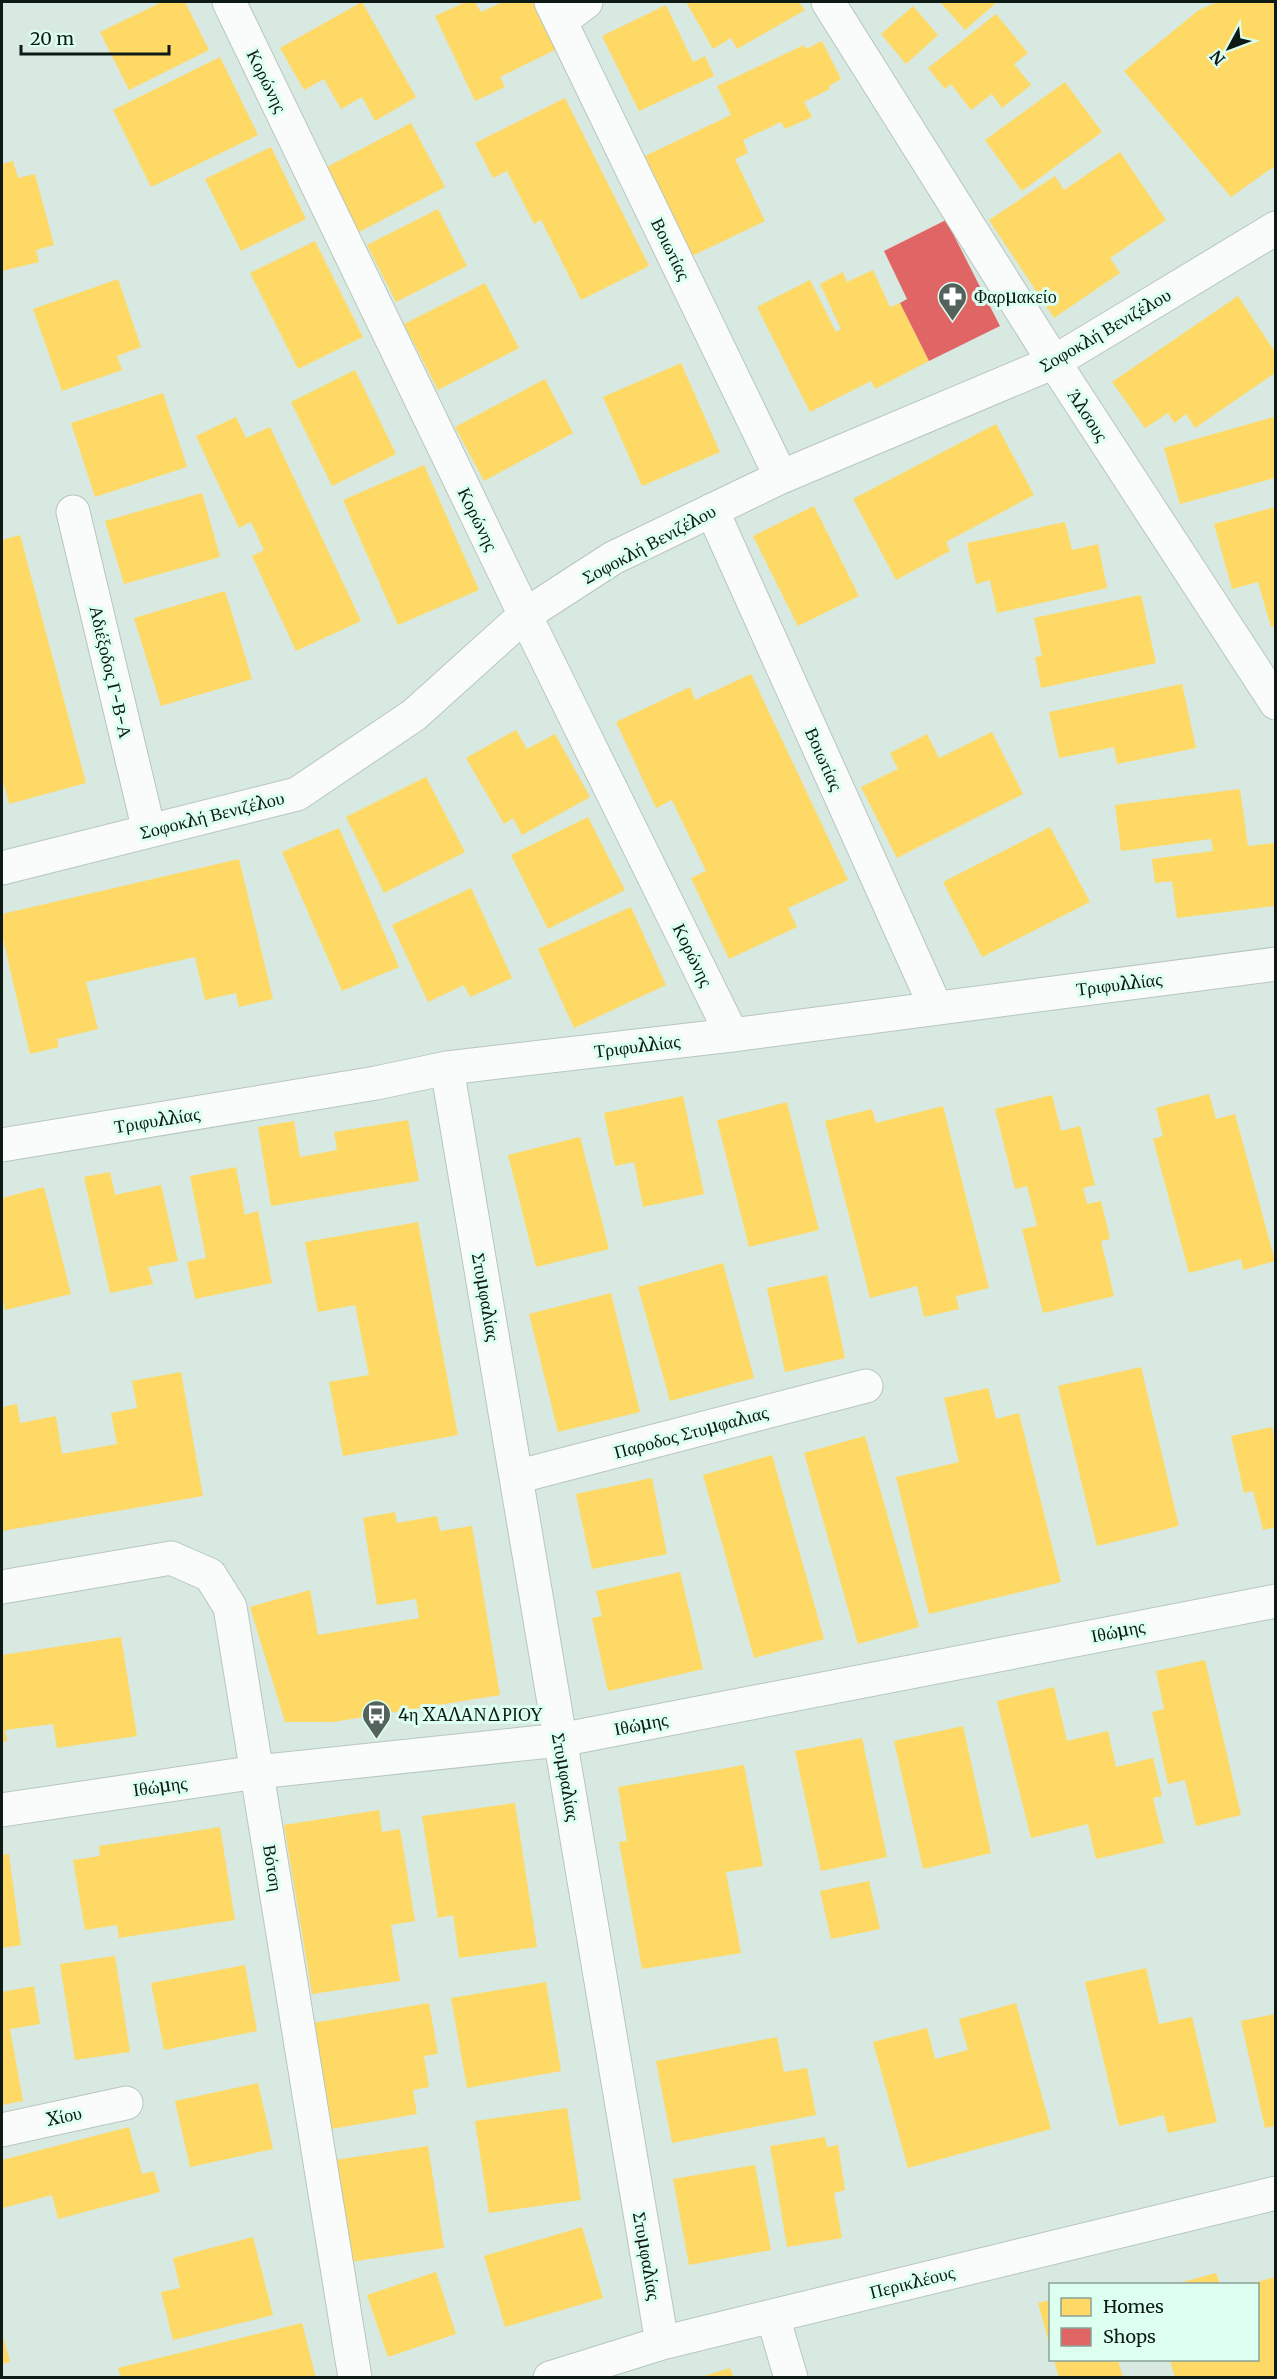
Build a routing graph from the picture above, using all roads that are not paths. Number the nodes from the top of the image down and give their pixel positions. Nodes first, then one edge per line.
1 (229, 2) edge
2 (828, 2) edge
3 (566, 8) edge
4 (1275, 228) edge
5 (1054, 362) junction
6 (781, 477) junction
7 (712, 510) junction
8 (73, 512) dead end
9 (525, 615) junction
10 (1275, 704) edge
11 (149, 831) junction
12 (2, 868) edge
13 (1275, 964) edge
14 (936, 1008) junction
15 (732, 1035) junction
16 (447, 1068) junction
17 (2, 1146) edge
18 (866, 1386) dead end
19 (516, 1477) junction
20 (2, 1587) edge
21 (1275, 1601) edge
22 (560, 1740) junction
23 (257, 1772) junction
24 (2, 1810) edge
25 (126, 2103) dead end
26 (2, 2130) edge
27 (1275, 2193) edge
28 (773, 2317) junction
29 (662, 2343) junction
30 (355, 2378) edge
31 (550, 2378) edge
32 (791, 2378) edge

1 - 9 street, Κορώνης
2 - 5 street, Άλσους
3 - 6 street, Βοιωτίας
4 - 5 street, Σοφοκλή Βενιζέλου
5 - 6 street, Σοφοκλή Βενιζέλου
5 - 10 street, Άλσους
6 - 7 street, Σοφοκλή Βενιζέλου
7 - 9 street, Σοφοκλή Βενιζέλου
7 - 14 street, Βοιωτίας
8 - 11 street, Αδιέξοδος Γ-Β-Α
9 - 11 street, Σοφοκλή Βενιζέλου
9 - 15 street, Κορώνης
11 - 12 street, Σοφοκλή Βενιζέλου
13 - 14 street, Τριφυλλίας
14 - 15 street, Τριφυλλίας
15 - 16 street, Τριφυλλίας
16 - 17 street, Τριφυλλίας
16 - 19 street, Στυμφαλίας
18 - 19 street, Παροδος Στυμφαλιας
19 - 22 street, Στυμφαλίας
20 - 23 street, Βότση
21 - 22 street, Ιθώμης
22 - 23 street, Ιθώμης
22 - 29 street, Στυμφαλίας
23 - 24 street, Ιθώμης
23 - 30 street, Βότση
25 - 26 street, Χίου
27 - 28 street, Περικλέους
28 - 29 street, Περικλέους
28 - 32 street
29 - 31 street, Περικλέους

